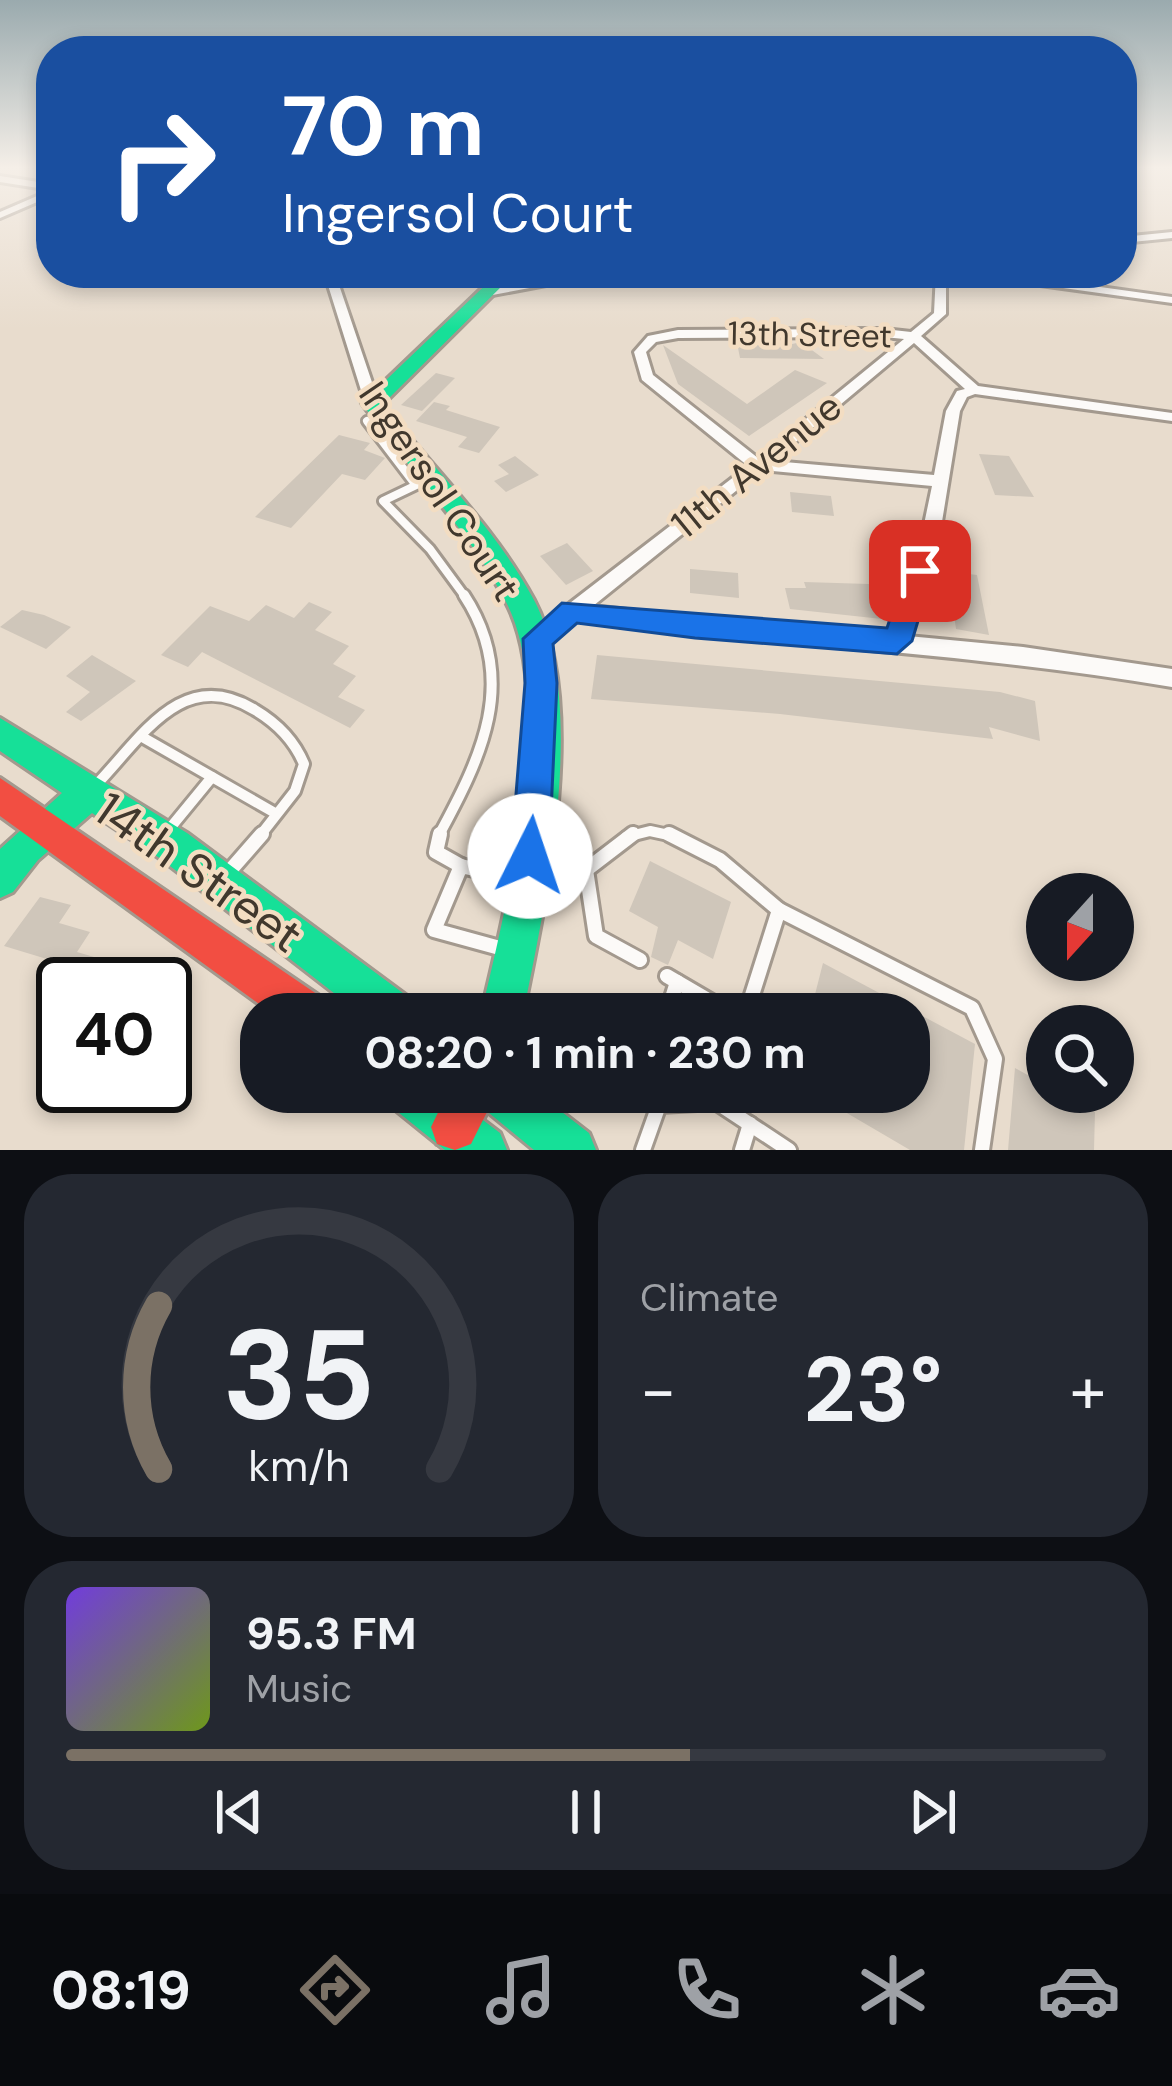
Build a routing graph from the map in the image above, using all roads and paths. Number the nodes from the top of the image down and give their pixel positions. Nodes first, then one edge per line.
1 (1172, 235) edge
2 (1137, 239) edge
3 (334, 288) edge
4 (492, 288) edge
5 (941, 288) edge
6 (1084, 288) edge
7 (1172, 300) edge
8 (914, 336) junction
9 (974, 390) junction
10 (369, 412) junction
11 (1172, 418) edge
12 (757, 465) junction
13 (939, 481) junction
14 (422, 482) junction
15 (572, 610) junction
16 (538, 639) junction
17 (897, 641) junction
18 (1172, 678) edge
19 (0, 733) edge
20 (144, 738) junction
21 (212, 777) junction
22 (88, 793) junction
23 (0, 795) edge
24 (275, 813) junction
25 (44, 830) junction
26 (161, 838) junction
27 (531, 848) junction
28 (461, 866) junction
29 (586, 870) junction
30 (0, 879) edge
31 (220, 883) junction
32 (779, 910) junction
33 (615, 946) junction
34 (516, 953) junction
35 (640, 960) dead end
36 (609, 963) dead end
37 (279, 993) edge
38 (368, 993) edge
39 (507, 993) edge
40 (671, 993) edge
41 (696, 993) edge
42 (753, 993) edge
43 (436, 1113) edge
44 (462, 1113) edge
45 (525, 1113) edge
46 (656, 1113) edge
47 (737, 1113) edge
48 (750, 1124) junction
49 (454, 1127) junction
50 (483, 1150) edge
51 (572, 1150) edge
52 (643, 1150) edge
53 (742, 1150) edge
54 (789, 1150) edge
55 (982, 1150) edge

1 - 2 street
3 - 10 street, Ingersol Court
4 - 10 street
5 - 8 street, 11th Avenue
6 - 7 street
8 - 9 street, 13th Street
8 - 12 street, 11th Avenue
8 - 12 street, 13th Street
9 - 11 street
9 - 13 street
10 - 14 street, Ingersol Court
12 - 13 street
12 - 15 street, 11th Avenue
13 - 17 street
14 - 16 street, Ingersol Court
14 - 28 lane
15 - 16 street, 11th Avenue
15 - 17 street, Ingersol Court
16 - 27 street
17 - 18 street, Ingersol Court
19 - 22 street, 14th Street
20 - 21 lane
20 - 22 lane
20 - 24 lane
21 - 24 lane
21 - 26 lane
22 - 25 street
22 - 26 street, 14th Street
23 - 25 street, 14th Street
24 - 31 lane
25 - 30 street
25 - 37 street, 14th Street
26 - 31 street, 14th Street
27 - 28 lane
27 - 29 lane
27 - 34 street
28 - 34 lane
29 - 32 lane
29 - 33 lane
31 - 38 street, 14th Street
32 - 42 lane
32 - 55 lane
33 - 35 lane
33 - 36 lane
34 - 39 street
40 - 41 lane
43 - 49 street
44 - 49 street
45 - 51 street
46 - 52 lane
47 - 48 lane
48 - 53 lane
48 - 54 lane
49 - 50 street

